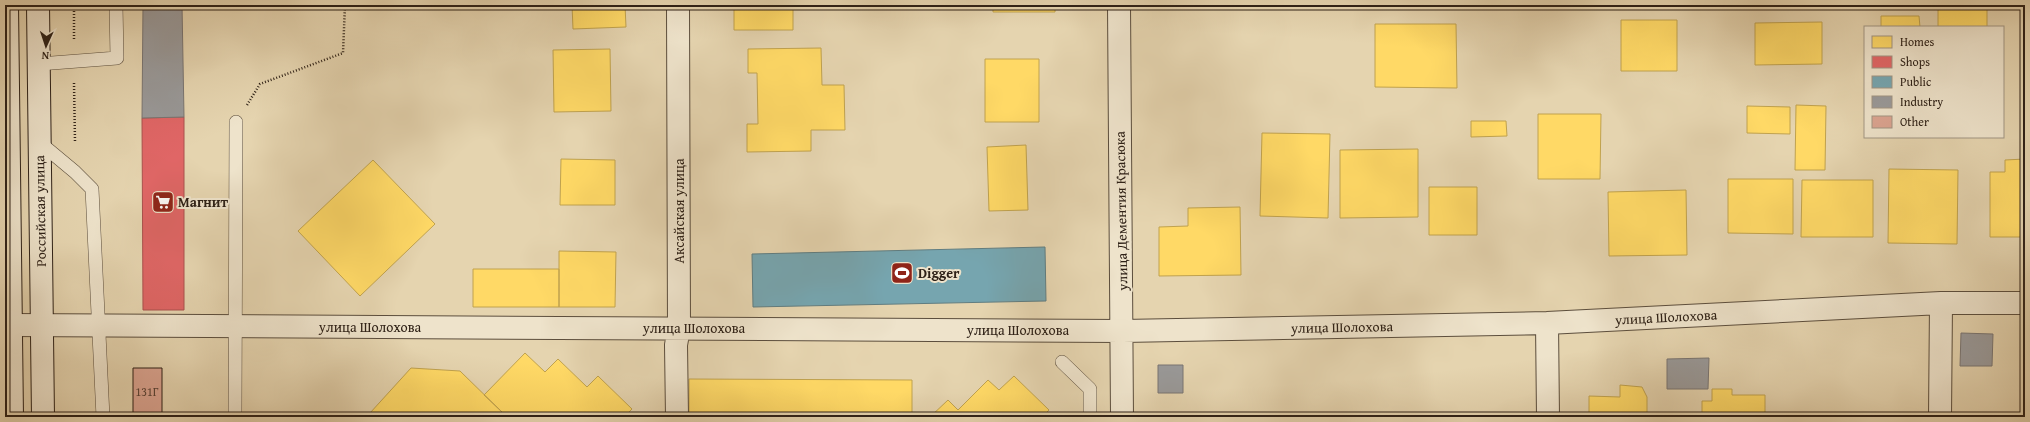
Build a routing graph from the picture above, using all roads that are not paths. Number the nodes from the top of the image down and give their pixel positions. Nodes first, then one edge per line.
1 (6, 5) edge
2 (38, 5) edge
3 (116, 5) edge
4 (678, 5) edge
5 (1118, 5) edge
6 (39, 64) junction
7 (236, 122) road end
8 (39, 142) junction
9 (1941, 303) junction
10 (2025, 303) edge
11 (1547, 323) junction
12 (10, 325) junction
13 (42, 325) junction
14 (98, 326) junction
15 (234, 326) junction
16 (679, 328) junction
17 (1123, 331) junction
18 (1062, 362) dead end
19 (12, 417) edge
20 (43, 417) edge
21 (103, 417) edge
22 (235, 417) edge
23 (676, 417) edge
24 (1090, 417) edge
25 (1122, 417) edge
26 (1548, 417) edge
27 (1940, 417) edge

1 - 12 street
2 - 6 street, Российская улица
3 - 6 lane
4 - 16 street, Аксайская улица
5 - 17 street, улица Дементия Красюка
6 - 8 street, Российская улица
7 - 15 lane
8 - 13 street, Российская улица
8 - 14 lane
9 - 10 street, улица Шолохова
9 - 11 street, улица Шолохова
9 - 27 street
11 - 17 street, улица Шолохова
11 - 26 street
12 - 13 street, улица Шолохова
12 - 19 street
13 - 14 street, улица Шолохова
13 - 20 street, Российская улица
14 - 15 street, улица Шолохова
14 - 21 lane
15 - 16 street, улица Шолохова
15 - 22 lane
16 - 17 street, улица Шолохова
16 - 23 street, Аксайская улица
17 - 25 street, улица Дементия Красюка
18 - 24 lane

